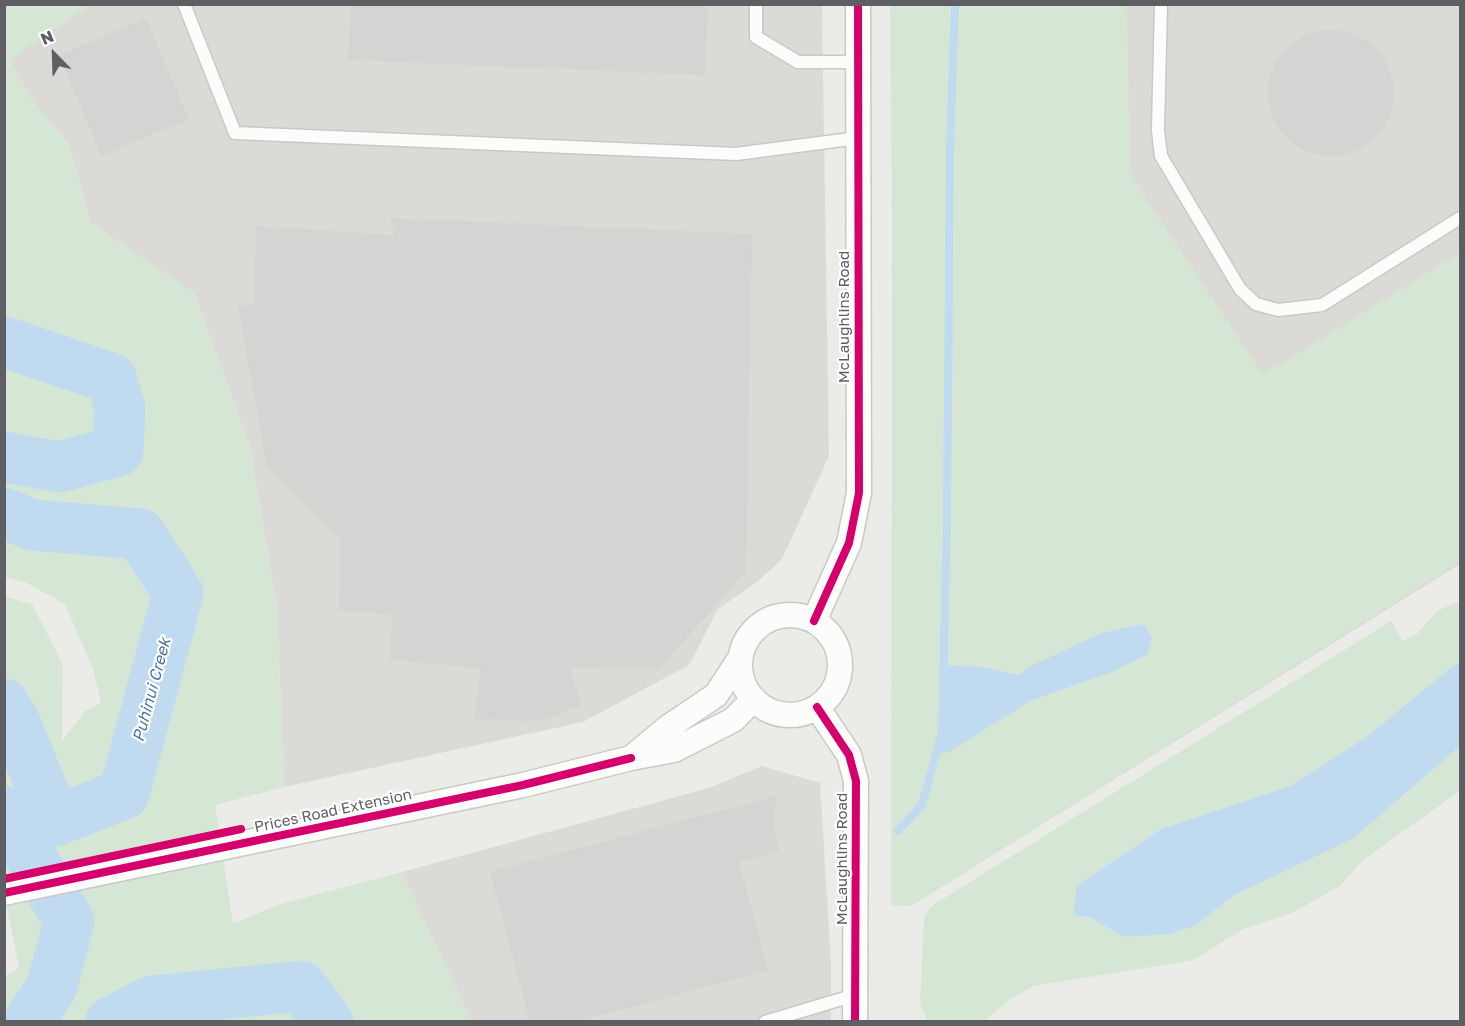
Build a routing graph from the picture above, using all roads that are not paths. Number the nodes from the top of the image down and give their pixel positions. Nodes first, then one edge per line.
1 (184, 4) edge
2 (756, 4) edge
3 (858, 4) edge
4 (1161, 4) edge
5 (858, 62) junction
6 (858, 138) junction
7 (1461, 218) edge
8 (814, 621) junction
9 (740, 658) junction
10 (754, 699) junction
11 (817, 707) junction
12 (631, 758) junction
13 (4, 893) edge
14 (855, 995) junction
15 (765, 1022) edge
16 (855, 1022) edge

1 - 6 lane
2 - 5 lane
3 - 5 street, McLaughlins Road
4 - 7 lane
5 - 6 street, McLaughlins Road
6 - 8 street, McLaughlins Road
8 - 9 street
8 - 11 street
9 - 10 street
9 - 12 street, Prices Road Extension
10 - 11 street
10 - 12 street, Prices Road Extension
11 - 14 street, McLaughlins Road
12 - 13 street, Prices Road Extension
14 - 15 lane
14 - 16 street, McLaughlins Road

